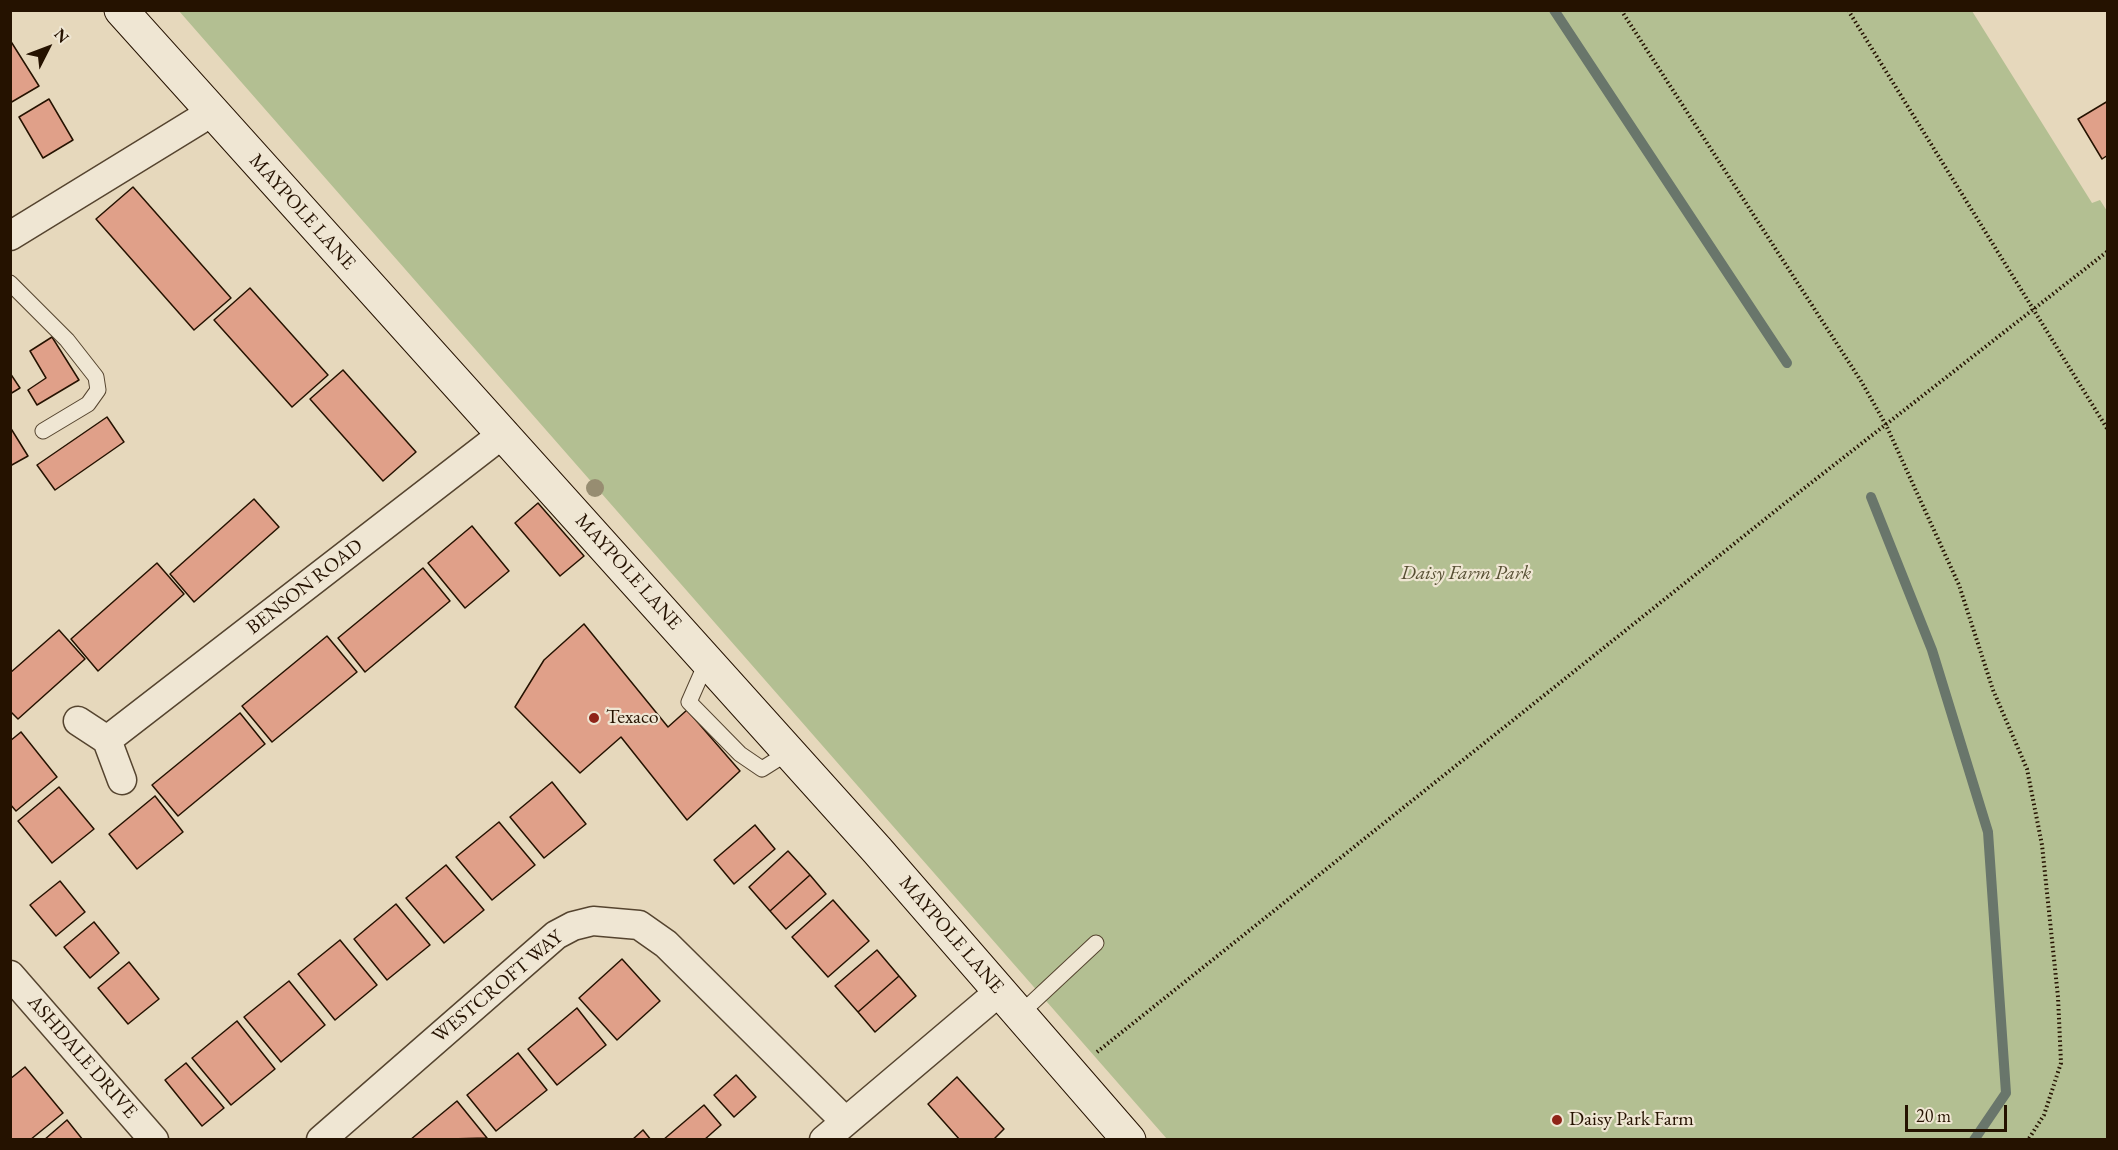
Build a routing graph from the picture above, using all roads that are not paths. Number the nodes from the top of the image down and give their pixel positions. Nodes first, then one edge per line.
1 (121, 10) edge
2 (212, 112) junction
3 (10, 236) edge
4 (10, 283) edge
5 (43, 431) dead end
6 (504, 433) junction
7 (78, 721) dead end
8 (107, 740) junction
9 (122, 780) dead end
10 (1096, 943) dead end
11 (10, 975) edge
12 (1010, 1002) junction
13 (835, 1131) edge
14 (154, 1140) edge
15 (321, 1140) edge
16 (1129, 1140) edge

1 - 2 street, MAYPOLE LANE
2 - 3 street
2 - 6 street, MAYPOLE LANE
4 - 5 lane
6 - 8 street, BENSON ROAD
6 - 12 street, MAYPOLE LANE
7 - 8 street
8 - 9 street
10 - 12 lane
11 - 14 street, ASHDALE DRIVE
12 - 13 street
12 - 16 street, MAYPOLE LANE
13 - 15 street, WESTCROFT WAY

